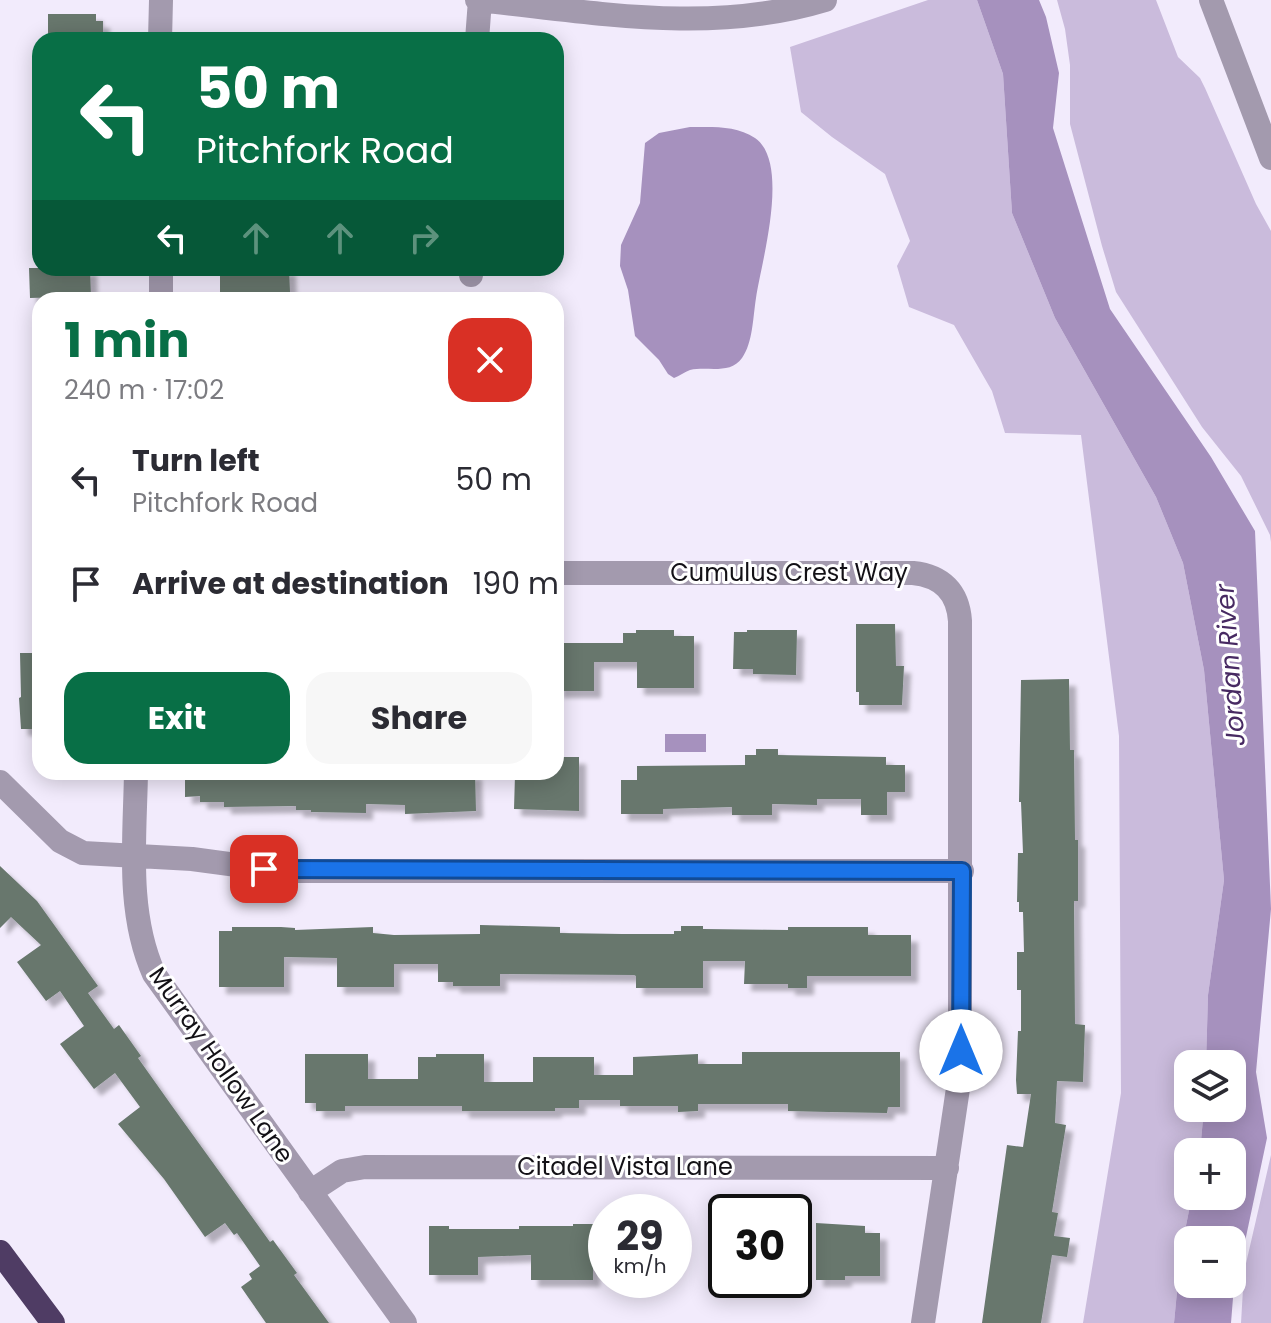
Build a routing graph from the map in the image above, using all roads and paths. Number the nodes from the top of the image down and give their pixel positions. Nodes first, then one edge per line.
1 (161, 0) edge
2 (479, 0) edge
3 (825, 0) edge
4 (1211, 0) edge
5 (160, 32) edge
6 (477, 32) edge
7 (1271, 158) edge
8 (564, 573) edge
9 (136, 780) edge
10 (0, 782) edge
11 (136, 857) junction
12 (962, 871) junction
13 (947, 1168) junction
14 (310, 1192) junction
15 (0, 1252) edge
16 (53, 1323) edge
17 (405, 1323) edge
18 (923, 1323) edge

1 - 5 street
2 - 3 street
2 - 6 street
4 - 7 street
8 - 12 street, Cumulus Crest Way
9 - 11 street, Murray Hollow Lane
10 - 11 street
11 - 12 street
11 - 14 street, Murray Hollow Lane
12 - 13 street, Cumulus Crest Way
13 - 14 street, Citadel Vista Lane
13 - 18 street, Cumulus Crest Way
14 - 17 street, Murray Hollow Lane
15 - 16 highway

